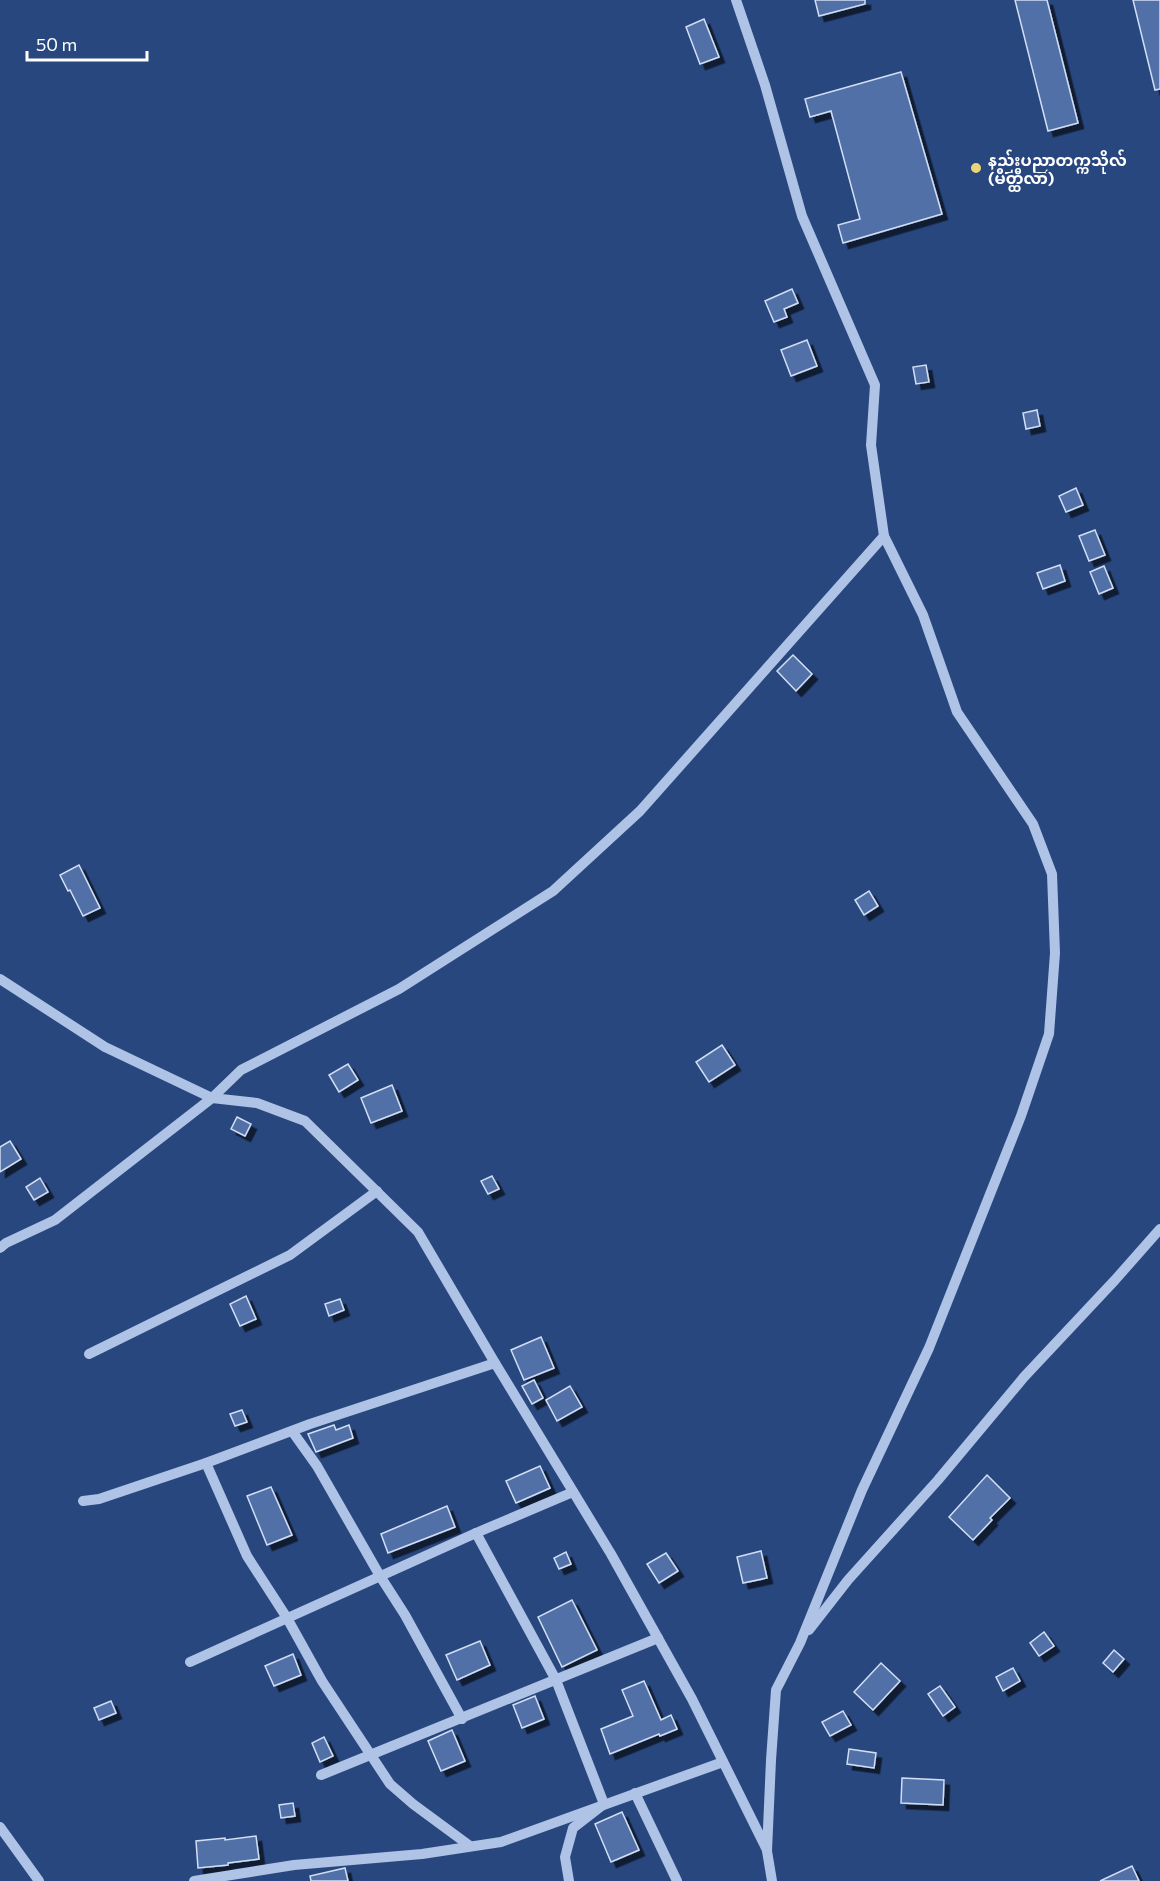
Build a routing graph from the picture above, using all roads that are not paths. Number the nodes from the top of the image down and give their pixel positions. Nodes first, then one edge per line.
1 (736, 0) edge
2 (884, 536) junction
3 (0, 979) edge
4 (212, 1098) junction
5 (377, 1191) junction
6 (1160, 1229) edge
7 (0, 1248) edge
8 (89, 1354) dead end
9 (495, 1363) junction
10 (292, 1431) junction
11 (206, 1463) junction
12 (573, 1492) junction
13 (83, 1501) dead end
14 (476, 1533) junction
15 (380, 1576) junction
16 (287, 1618) junction
17 (657, 1638) junction
18 (800, 1643) junction
19 (190, 1662) dead end
20 (556, 1680) junction
21 (462, 1719) junction
22 (371, 1755) junction
23 (723, 1762) junction
24 (321, 1775) dead end
25 (635, 1793) junction
26 (604, 1804) junction
27 (0, 1827) edge
28 (470, 1846) junction
29 (767, 1851) junction
30 (39, 1881) edge
31 (194, 1881) edge
32 (569, 1881) edge
33 (677, 1881) edge
34 (772, 1881) edge

1 - 2 street
2 - 4 street
2 - 18 street
3 - 4 street
4 - 5 street
4 - 7 street
5 - 8 street
5 - 9 street
6 - 18 street
9 - 10 street
9 - 12 street
10 - 11 street
10 - 15 street
11 - 13 street
11 - 16 street
12 - 14 street
12 - 17 street
14 - 15 street
14 - 20 street
15 - 16 street
15 - 21 street
16 - 19 street
16 - 22 street
17 - 20 street
17 - 23 street
18 - 29 street
20 - 21 street
20 - 26 street
21 - 22 street
22 - 24 street
22 - 28 street
23 - 25 street
23 - 29 street
25 - 26 street
25 - 33 street
26 - 28 street
26 - 32 street
27 - 30 street
28 - 31 street
29 - 34 street

